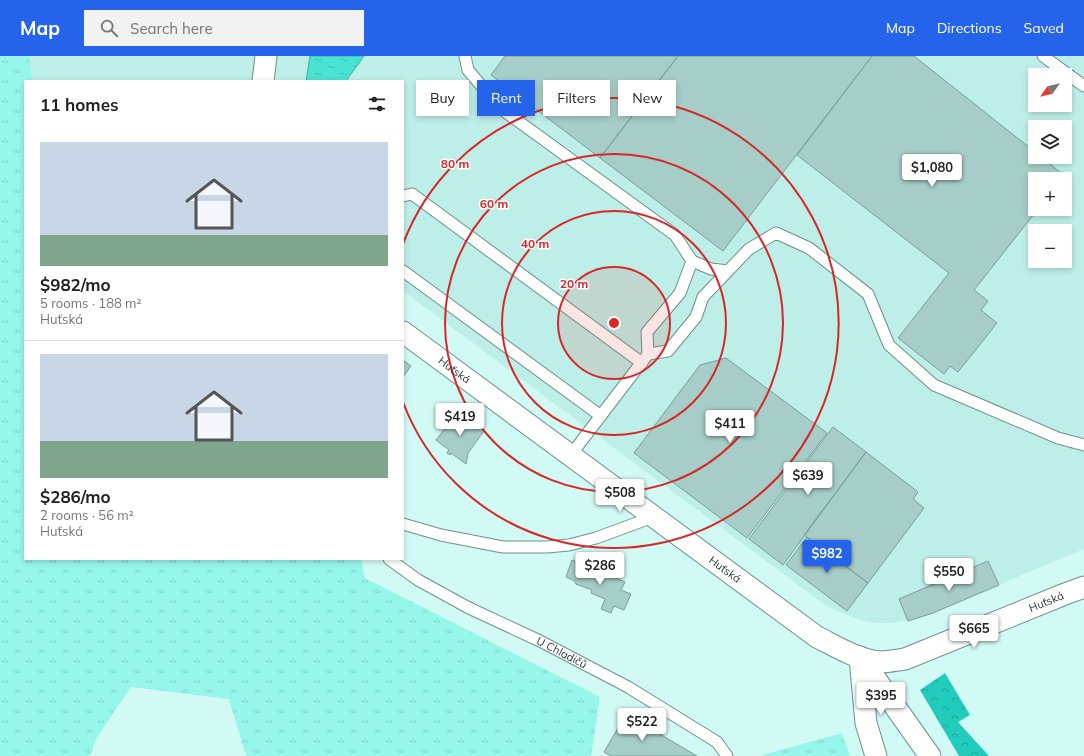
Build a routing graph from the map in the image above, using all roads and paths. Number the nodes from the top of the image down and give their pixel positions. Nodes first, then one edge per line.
1 (266, 56) edge
2 (466, 56) edge
3 (1044, 56) edge
4 (262, 80) edge
5 (1084, 86) edge
6 (404, 196) edge
7 (692, 261) junction
8 (728, 271) junction
9 (404, 272) edge
10 (404, 333) edge
11 (645, 358) junction
12 (601, 416) junction
13 (1084, 445) edge
14 (570, 456) junction
15 (653, 517) junction
16 (404, 524) edge
17 (390, 560) edge
18 (1084, 587) edge
19 (860, 657) junction
20 (727, 756) edge
21 (876, 756) edge
22 (930, 756) edge

1 - 4 street
2 - 7 lane
3 - 5 lane
6 - 11 lane
7 - 8 lane
7 - 11 lane
8 - 11 lane
8 - 13 lane
9 - 12 lane
10 - 14 street, Huťská
11 - 12 lane
12 - 14 lane
14 - 15 street, Huťská
15 - 16 lane
15 - 19 street, Huťská
17 - 20 lane, U Chladičů
18 - 19 street, Huťská
19 - 21 street
19 - 22 street

